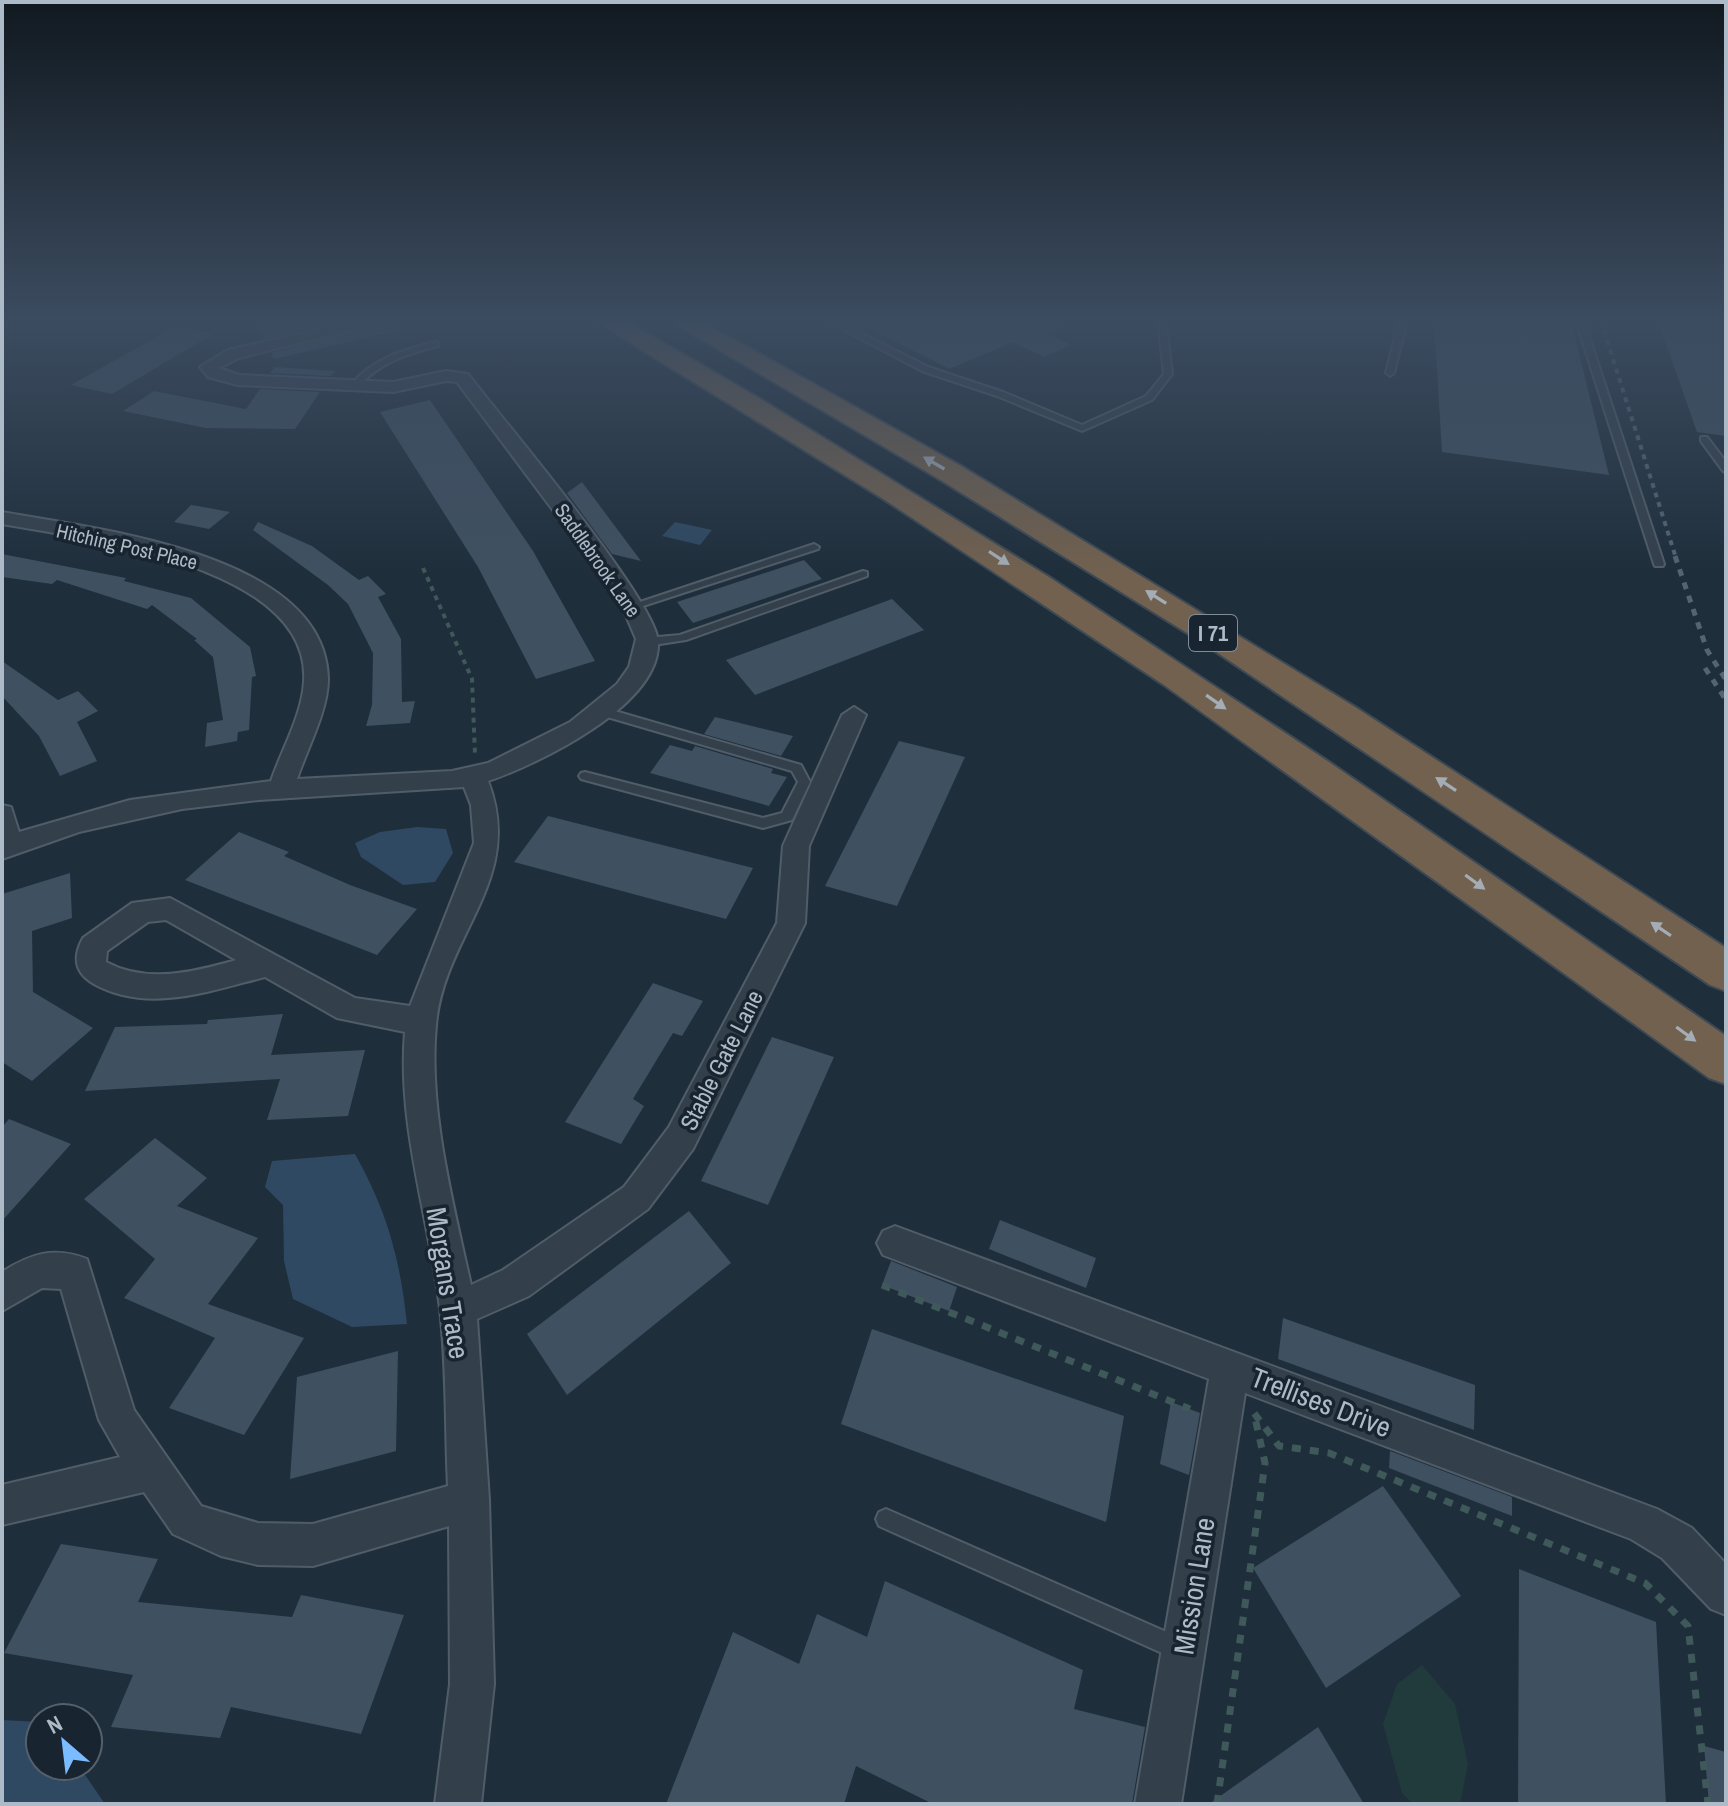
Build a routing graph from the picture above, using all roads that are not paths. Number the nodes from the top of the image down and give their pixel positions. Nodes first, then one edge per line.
1 (482, 405) edge
2 (755, 405) edge
3 (831, 405) edge
4 (1027, 405) edge
5 (1133, 405) edge
6 (1607, 405) edge
7 (1704, 439) dead end
8 (1726, 469) edge
9 (2, 518) edge
10 (814, 547) dead end
11 (1659, 564) dead end
12 (863, 574) dead end
13 (633, 606) junction
14 (647, 642) junction
15 (601, 711) junction
16 (854, 715) dead end
17 (474, 766) junction
18 (585, 776) dead end
19 (281, 790) junction
20 (2, 814) edge
21 (5, 847) edge
22 (267, 964) junction
23 (1726, 972) edge
24 (421, 1020) junction
25 (1726, 1063) edge
26 (895, 1243) dead end
27 (2, 1293) edge
28 (458, 1309) junction
29 (1230, 1368) junction
30 (152, 1470) dead end
31 (469, 1500) junction
32 (2, 1505) edge
33 (886, 1519) dead end
34 (1726, 1594) edge
35 (1183, 1651) junction
36 (458, 1804) edge
37 (1158, 1804) edge

1 - 13 street, Saddlebrook Lane
2 -> 25 highway, I 71
23 -> 3 highway, I 71
4 - 5 lane
6 - 11 lane
7 - 8 lane
9 - 19 street, Hitching Post Place
10 - 13 lane
12 - 14 lane
13 - 14 street, Saddlebrook Lane
14 - 15 street, Saddlebrook Lane
15 - 17 street, Saddlebrook Lane
15 - 18 lane
16 - 28 street, Stable Gate Lane
17 - 19 street, Saddlebrook Lane
17 - 24 street, Morgans Trace
19 - 21 street, Saddlebrook Lane
20 - 21 street
22 - 22 street
22 - 24 street
24 - 28 street, Morgans Trace
26 - 29 street, Trellises Drive
27 - 31 street
28 - 31 street, Morgans Trace
29 - 34 street, Trellises Drive
29 - 35 street, Mission Lane
30 - 32 street
31 - 36 street, Morgans Trace
33 - 35 lane
35 - 37 street, Mission Lane

